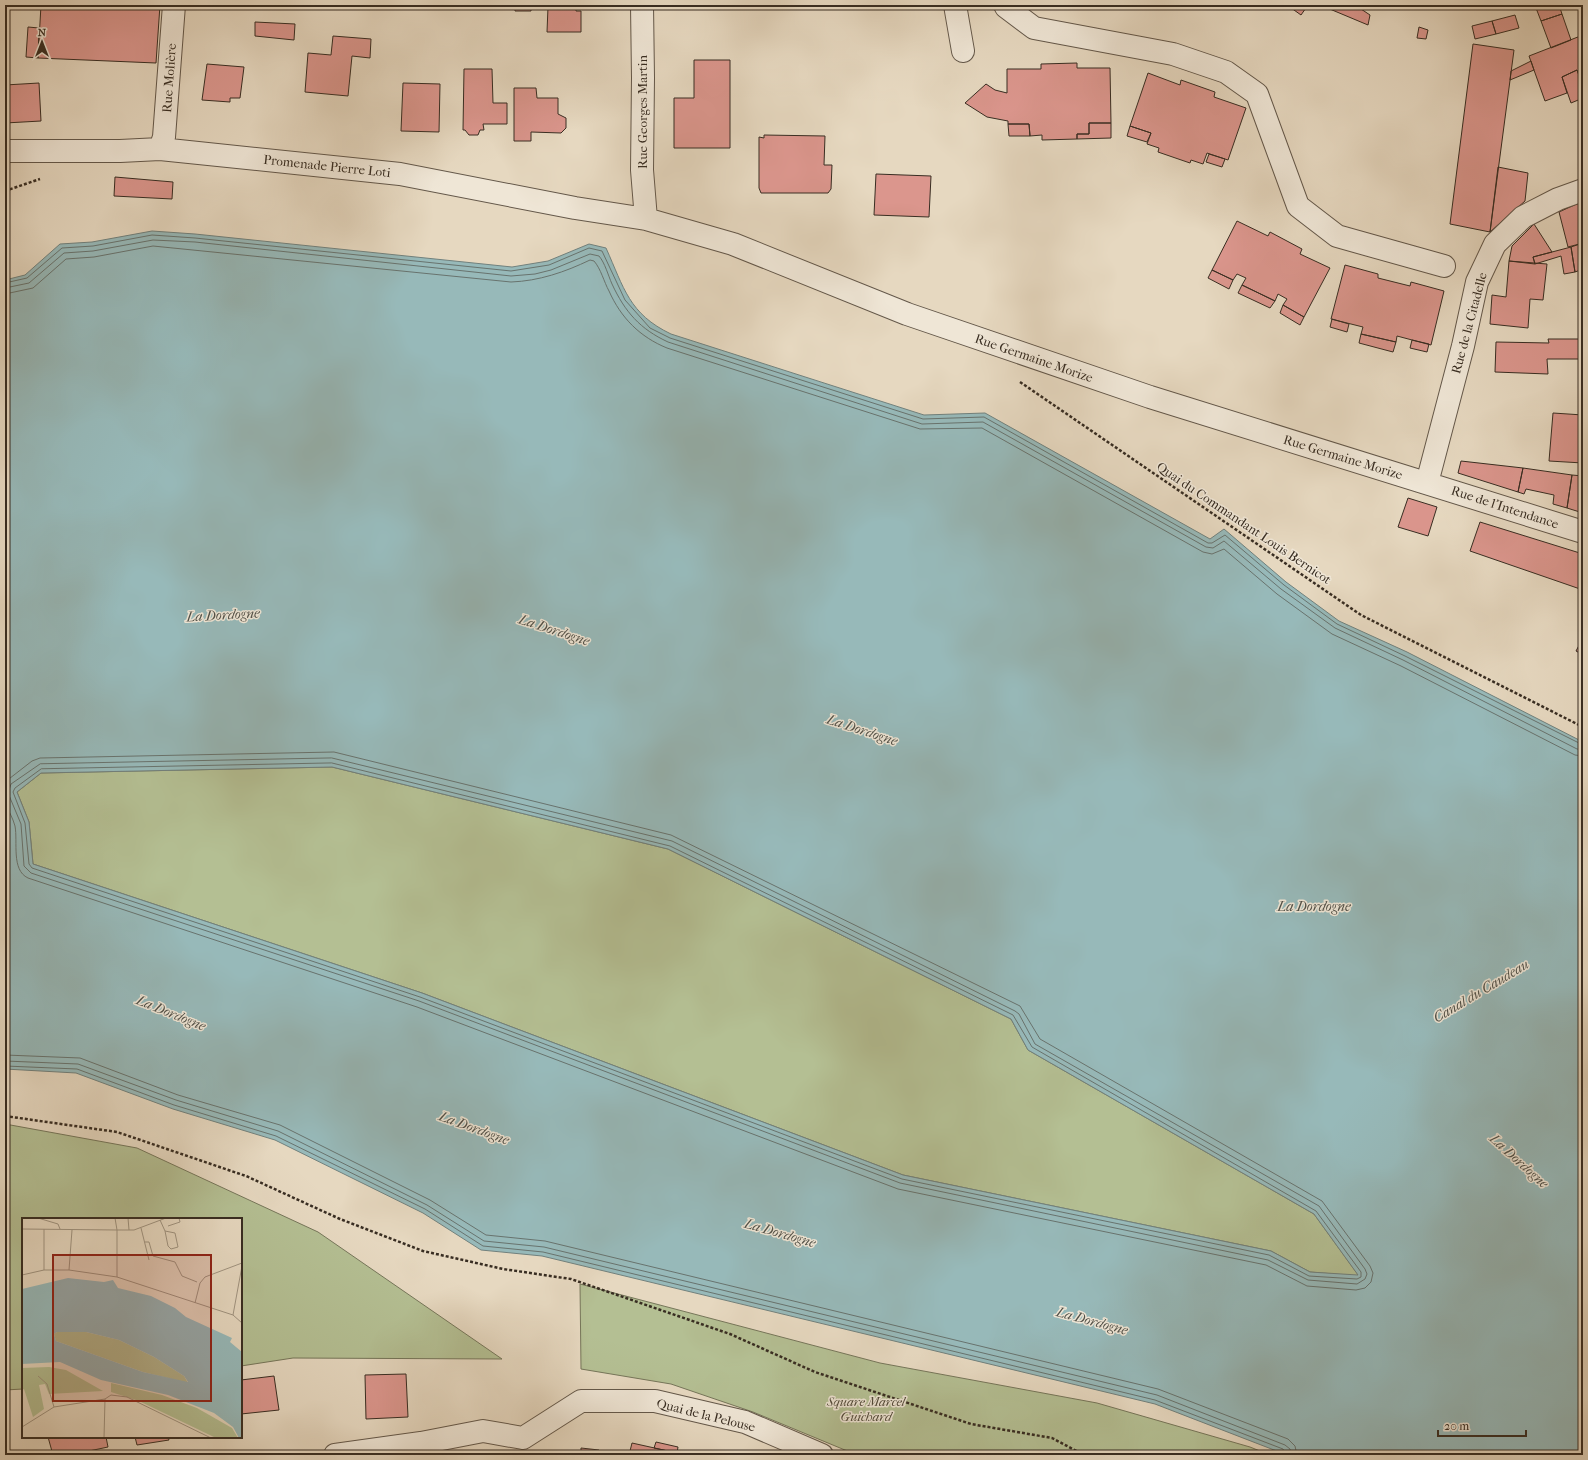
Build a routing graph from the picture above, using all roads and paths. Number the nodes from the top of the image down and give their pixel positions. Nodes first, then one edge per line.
1 (174, 5) edge
2 (642, 5) edge
3 (955, 5) edge
4 (1005, 5) edge
5 (964, 51) dead end
6 (160, 149) junction
7 (5, 151) edge
8 (1583, 190) edge
9 (646, 219) junction
10 (1444, 266) dead end
11 (1015, 379) dead end
12 (1427, 482) junction
13 (1583, 532) edge
14 (1583, 726) edge
15 (5, 1116) edge
16 (522, 1446) edge
17 (335, 1455) edge
18 (822, 1455) edge
19 (1084, 1455) edge

1 - 6 street, Rue Molière
2 - 9 street, Rue Georges Martin
3 - 5 street
4 - 10 street
6 - 7 street, Promenade Pierre Loti
6 - 9 street, Promenade Pierre Loti
8 - 12 street, Rue de la Citadelle
9 - 12 street, Rue Germaine Morize
11 - 14 path, Quai du Commandant Louis Bernicot
12 - 13 street, Rue de l'Intendance
15 - 19 path
16 - 17 street
16 - 18 street, Quai de la Pelouse

